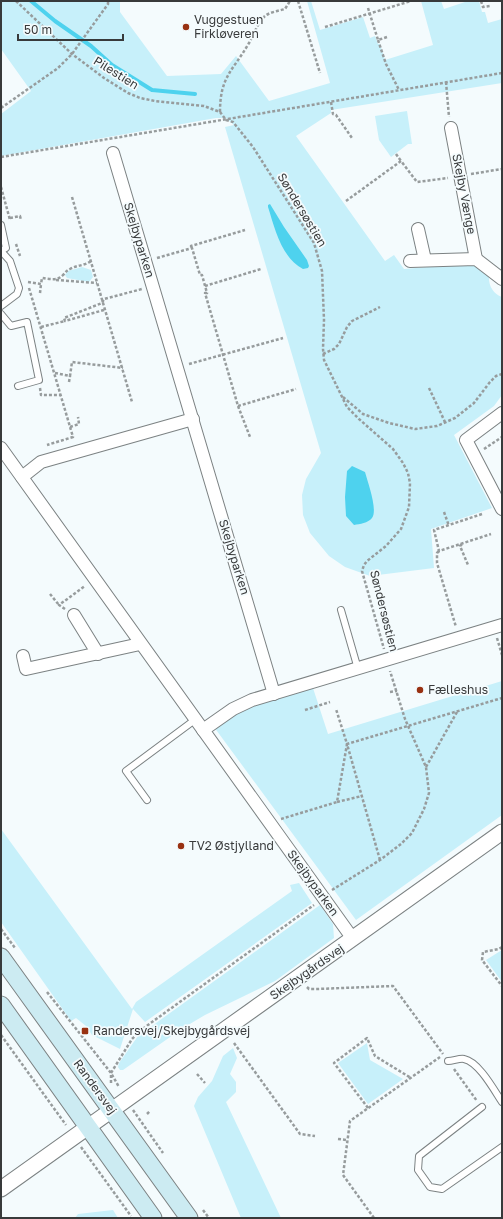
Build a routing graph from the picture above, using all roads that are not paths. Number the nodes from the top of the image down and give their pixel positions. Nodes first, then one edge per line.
1 (451, 128) road end
2 (113, 153) dead end
3 (1, 224) edge
4 (418, 229) dead end
5 (1, 251) edge
6 (476, 259) junction
7 (425, 260) junction
8 (410, 261) dead end
9 (502, 279) edge
10 (1, 306) edge
11 (1, 314) edge
12 (18, 386) dead end
13 (502, 413) edge
14 (193, 419) junction
15 (1, 448) edge
16 (22, 477) junction
17 (499, 494) edge
18 (502, 508) edge
19 (342, 610) dead end
20 (74, 615) road end
21 (498, 627) edge
22 (140, 644) junction
23 (98, 654) junction
24 (23, 656) dead end
25 (358, 669) junction
26 (274, 694) junction
27 (196, 719) junction
28 (203, 730) junction
29 (147, 800) dead end
30 (502, 832) edge
31 (353, 939) junction
32 (8, 952) edge
33 (1, 1005) edge
34 (448, 1061) road end
35 (502, 1102) edge
36 (482, 1107) road end
37 (111, 1110) junction
38 (80, 1132) junction
39 (502, 1147) edge
40 (1, 1189) edge
41 (153, 1218) edge
42 (188, 1218) edge

1 - 6 street, Skejby Vænge
2 - 14 street, Skejbyparken
3 - 5 lane
4 - 7 street
5 - 10 lane
6 - 7 street
6 - 9 street
7 - 8 street
11 - 12 lane
13 - 17 street
14 - 16 street
14 - 26 street, Skejbyparken
15 - 16 street, Skejbyparken
16 - 22 street, Skejbyparken
17 - 18 street
19 - 25 lane
20 - 23 street
21 - 25 street
22 - 23 street
22 - 27 street, Skejbyparken
23 - 24 street
25 - 26 street
26 - 28 street
27 - 28 street, Skejbyparken
27 - 29 lane
28 - 31 street, Skejbyparken
30 - 31 street, Skejbygårdsvej
31 - 37 street, Skejbygårdsvej
32 - 37 main road, Randersvej
33 - 38 main road
34 - 35 lane
36 - 39 lane
37 - 38 street, Skejbygårdsvej
37 - 42 main road, Randersvej
38 - 40 street, Skejbygårdsvej
38 - 41 main road

